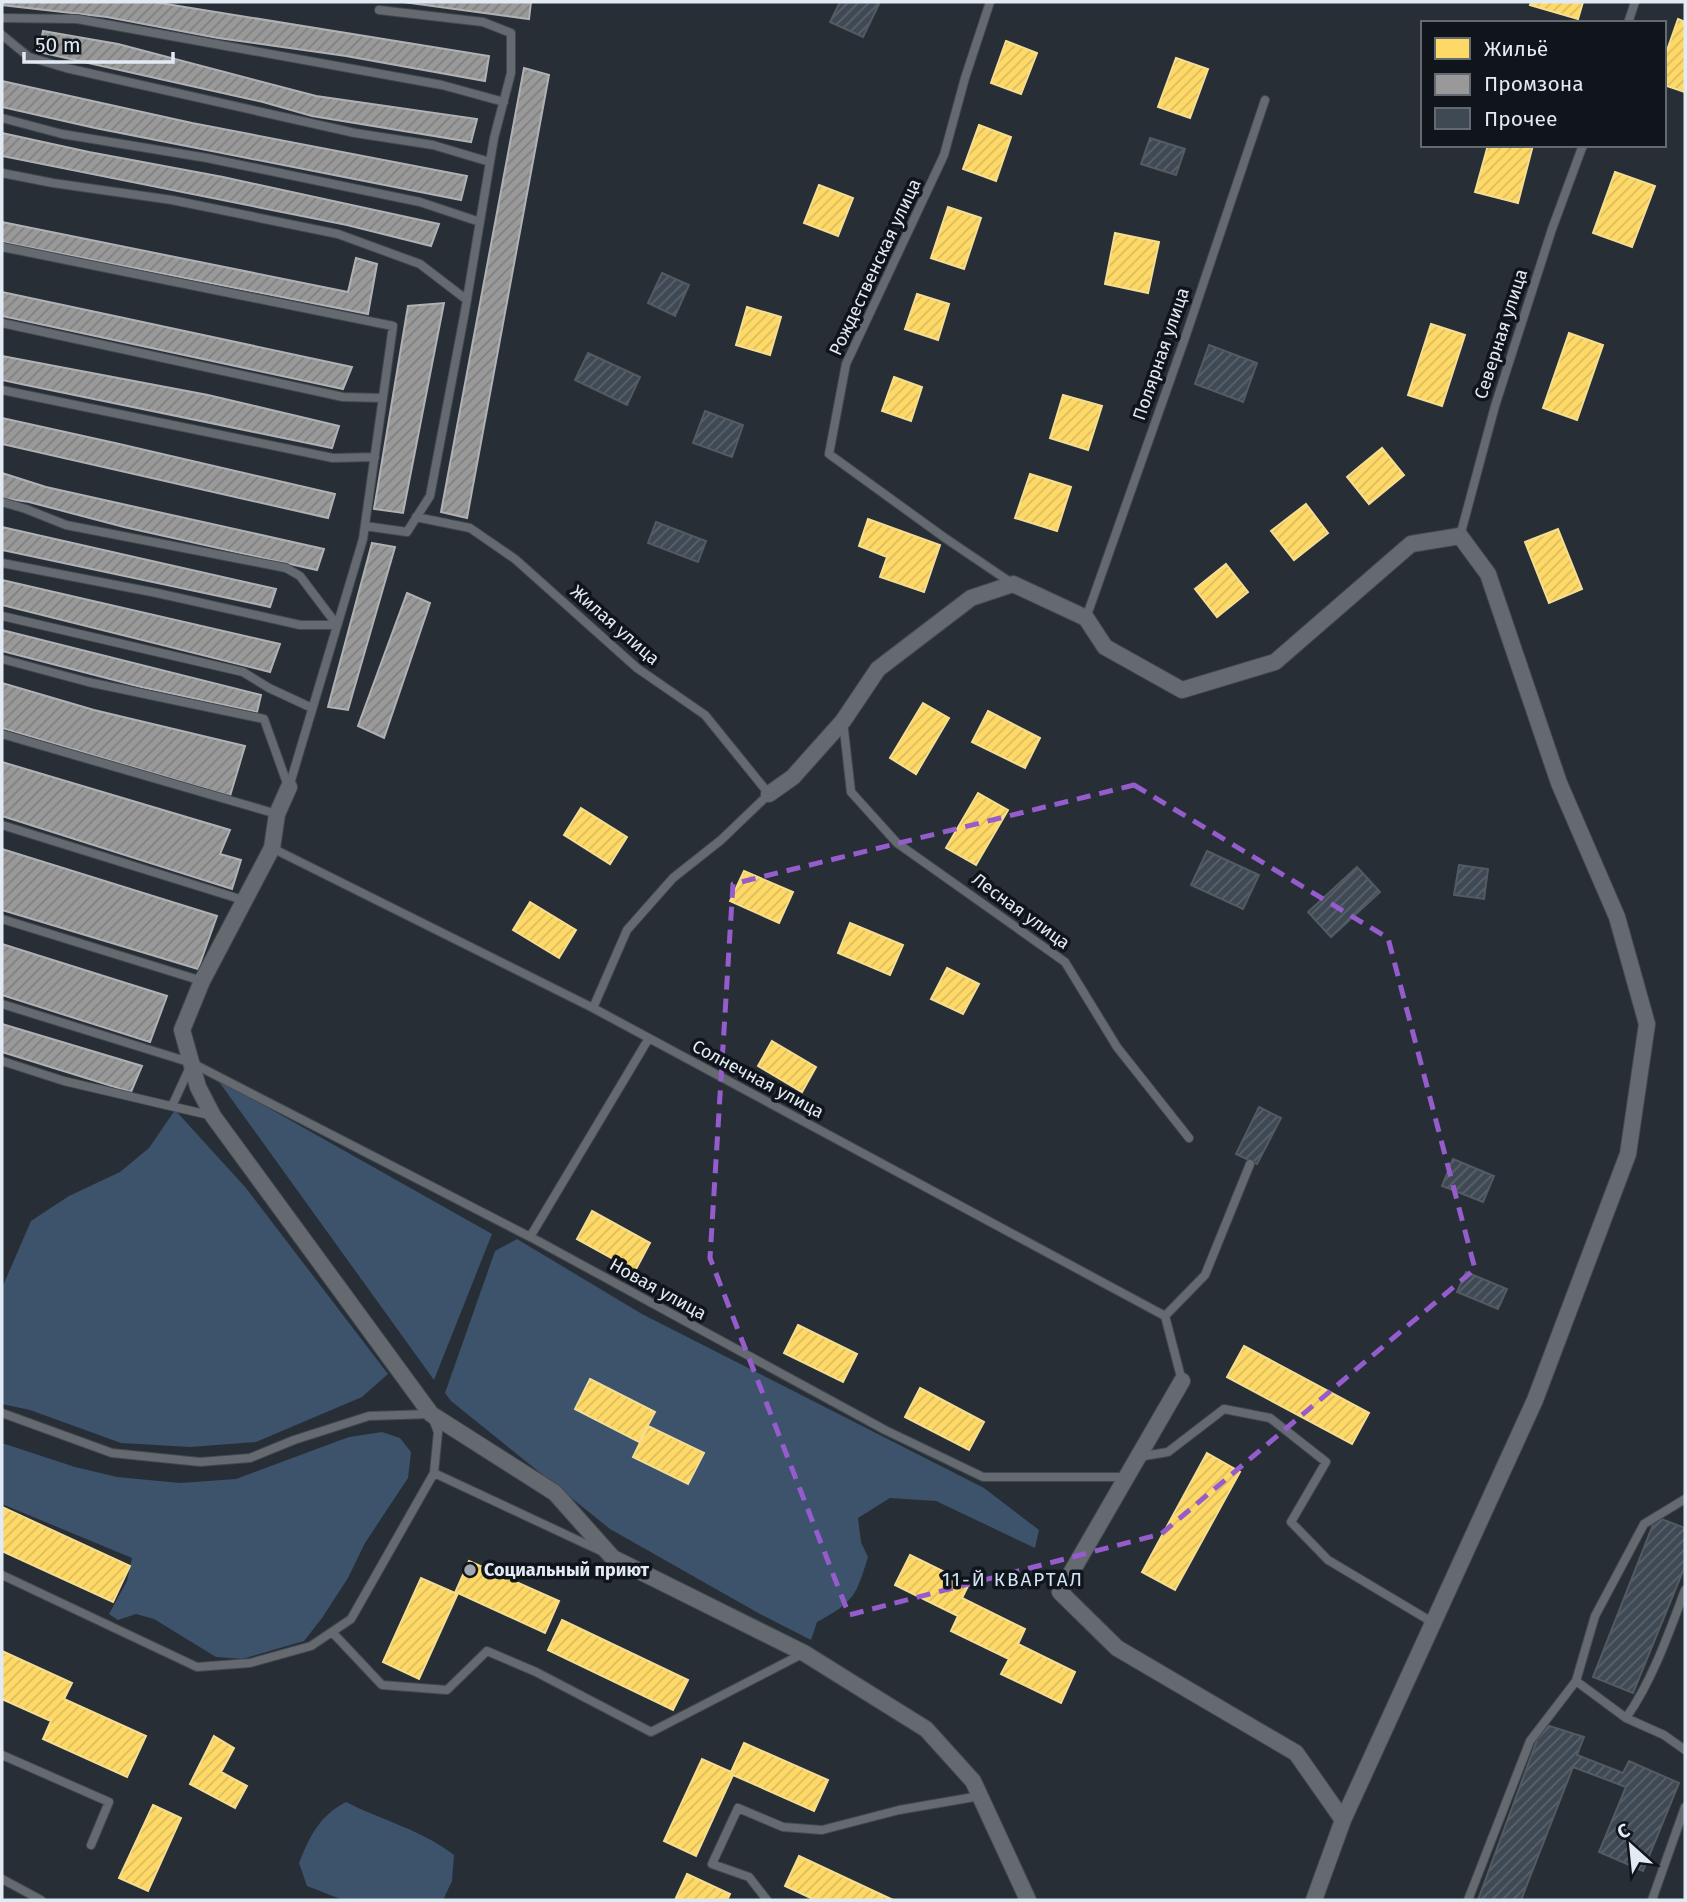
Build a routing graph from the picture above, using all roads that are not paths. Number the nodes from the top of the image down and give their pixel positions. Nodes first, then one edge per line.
1 (990, 2) edge
2 (1635, 2) edge
3 (379, 10) dead end
4 (2, 18) edge
5 (1629, 21) edge
6 (2, 35) edge
7 (1265, 100) dead end
8 (504, 102) junction
9 (2, 118) edge
10 (1582, 147) edge
11 (490, 163) junction
12 (2, 173) edge
13 (480, 222) junction
14 (2, 247) edge
15 (467, 300) junction
16 (2, 323) edge
17 (2, 390) edge
18 (383, 398) junction
19 (375, 457) junction
20 (2, 502) edge
21 (416, 517) junction
22 (365, 526) junction
23 (1460, 536) junction
24 (2, 563) edge
25 (1013, 584) junction
26 (2, 616) edge
27 (1086, 618) junction
28 (337, 625) junction
29 (2, 659) edge
30 (312, 708) junction
31 (843, 721) junction
32 (2, 734) edge
33 (289, 787) junction
34 (769, 794) junction
35 (277, 814) junction
36 (2, 825) edge
37 (272, 848) junction
38 (243, 900) junction
39 (2, 919) edge
40 (202, 981) junction
41 (2, 1004) edge
42 (593, 1008) junction
43 (649, 1038) junction
44 (2, 1061) edge
45 (192, 1063) junction
46 (172, 1106) junction
47 (213, 1116) junction
48 (1189, 1138) dead end
49 (1250, 1164) dead end
50 (530, 1237) junction
51 (1165, 1316) junction
52 (1182, 1381) joint
53 (2, 1413) edge
54 (431, 1415) junction
55 (1137, 1457) junction
56 (434, 1473) junction
57 (1126, 1477) junction
58 (1685, 1499) edge
59 (613, 1558) junction
60 (2, 1575) edge
61 (1685, 1590) edge
62 (1432, 1622) junction
63 (332, 1632) junction
64 (804, 1653) junction
65 (1576, 1681) junction
66 (1626, 1718) junction
67 (1685, 1750) edge
68 (2, 1755) edge
69 (981, 1796) junction
70 (1685, 1807) edge
71 (1343, 1820) junction
72 (91, 1845) dead end
73 (2, 1879) edge
74 (41, 1900) edge
75 (767, 1900) edge
76 (1028, 1900) edge
77 (1314, 1900) edge
78 (1468, 1900) edge
79 (1652, 1900) edge

1 - 25 lane, Рождественская улица
2 - 5 lane
3 - 8 lane
4 - 8 lane
6 - 11 lane
7 - 27 lane, Полярная улица
8 - 11 lane
9 - 13 lane
10 - 23 lane, Северная улица
11 - 13 lane
12 - 15 lane
13 - 15 lane
14 - 18 lane
15 - 21 lane
16 - 18 lane
17 - 19 lane
18 - 19 lane
19 - 22 lane
20 - 28 lane
21 - 22 lane
21 - 34 lane, Жилая улица
22 - 28 lane
23 - 27 street
23 - 62 street
24 - 28 lane
25 - 27 street
25 - 31 street
26 - 30 lane
28 - 30 lane
29 - 33 lane
30 - 33 lane
31 - 34 street
31 - 48 lane, Лесная улица
32 - 35 lane
33 - 35 street
34 - 42 lane
35 - 37 street
36 - 38 lane
37 - 38 street
37 - 42 lane, Солнечная улица
38 - 40 street
39 - 40 lane
40 - 45 street
41 - 45 lane, Новая улица
42 - 43 lane, Солнечная улица
43 - 50 lane
43 - 51 lane, Солнечная улица
44 - 46 lane
45 - 46 lane
45 - 47 street
45 - 50 lane, Новая улица
46 - 47 lane
47 - 54 street
49 - 51 lane
50 - 57 lane, Новая улица
51 - 52 lane
52 - 55 street
53 - 54 lane
54 - 56 lane
54 - 59 street
55 - 57 street
55 - 62 lane
56 - 59 lane
56 - 63 lane
57 - 71 street
58 - 65 lane
59 - 64 street
60 - 63 lane
61 - 66 lane
62 - 71 street
63 - 64 lane
64 - 69 street
65 - 66 lane
65 - 78 lane
66 - 67 lane
68 - 72 lane
69 - 75 lane
69 - 76 street
70 - 79 lane
71 - 77 street
73 - 74 lane

